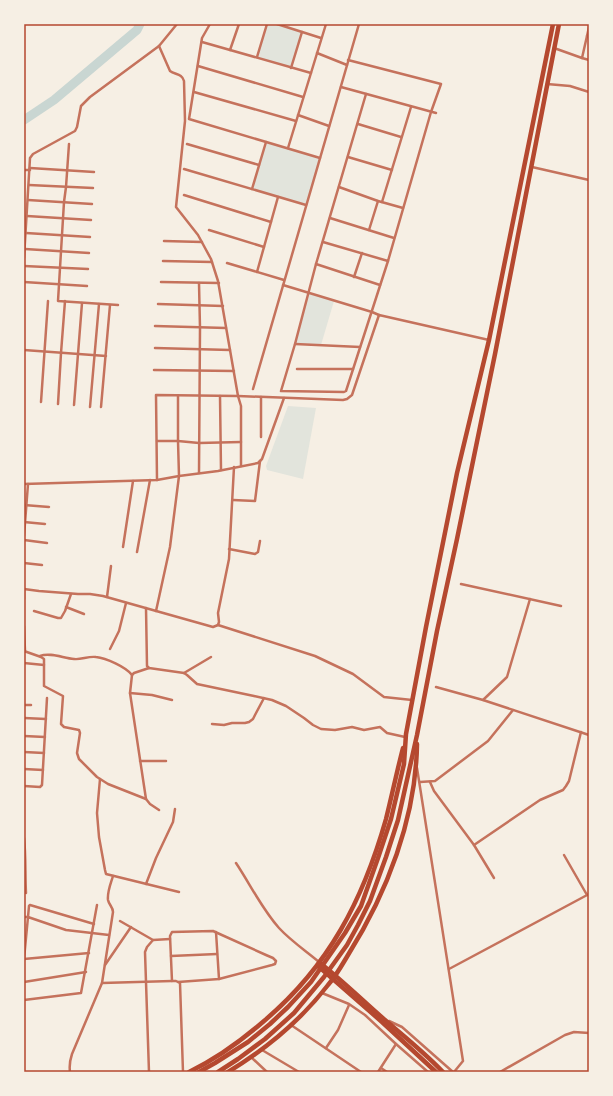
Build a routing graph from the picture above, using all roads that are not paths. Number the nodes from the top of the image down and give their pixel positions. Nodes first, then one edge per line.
1 (177, 24) edge
2 (210, 24) edge
3 (239, 24) edge
4 (267, 24) edge
5 (277, 24) edge
6 (326, 24) edge
7 (359, 24) edge
8 (553, 24) edge
9 (559, 24) edge
10 (589, 26) edge
11 (302, 32) junction
12 (588, 36) edge
13 (321, 38) junction
14 (202, 42) junction
15 (159, 46) junction
16 (554, 48) junction
17 (230, 50) junction
18 (317, 53) junction
19 (257, 58) junction
20 (582, 58) junction
21 (348, 60) junction
22 (589, 60) edge
23 (347, 65) junction
24 (198, 66) junction
25 (291, 68) junction
26 (311, 73) junction
27 (547, 84) junction
28 (341, 87) junction
29 (194, 92) junction
30 (589, 92) edge
31 (366, 94) junction
32 (303, 97) junction
33 (411, 107) junction
34 (431, 112) junction
35 (436, 113) dead end
36 (298, 115) junction
37 (296, 121) junction
38 (358, 124) junction
39 (329, 126) junction
40 (401, 136) junction
41 (266, 142) junction
42 (69, 144) dead end
43 (188, 144) dead end
44 (288, 148) junction
45 (348, 157) junction
46 (320, 158) junction
47 (259, 165) junction
48 (531, 167) junction
49 (30, 169) junction
50 (184, 169) dead end
51 (24, 170) edge
52 (67, 170) junction
53 (392, 170) junction
54 (94, 172) dead end
55 (589, 180) edge
56 (29, 186) junction
57 (24, 187) edge
58 (66, 187) junction
59 (339, 187) junction
60 (93, 188) dead end
61 (252, 189) junction
62 (184, 195) dead end
63 (278, 197) junction
64 (28, 200) junction
65 (378, 201) junction
66 (64, 202) junction
67 (382, 202) junction
68 (26, 204) edge
69 (92, 204) dead end
70 (306, 205) junction
71 (403, 208) junction
72 (27, 216) junction
73 (330, 218) junction
74 (63, 219) junction
75 (91, 220) dead end
76 (25, 221) edge
77 (271, 222) junction
78 (209, 230) dead end
79 (369, 230) junction
80 (26, 233) junction
81 (62, 235) junction
82 (25, 237) edge
83 (90, 237) dead end
84 (394, 238) junction
85 (164, 242) dead end
86 (202, 242) junction
87 (323, 242) junction
88 (264, 247) junction
89 (25, 249) edge
90 (61, 252) junction
91 (89, 253) dead end
92 (362, 253) junction
93 (24, 258) edge
94 (162, 261) dead end
95 (388, 261) junction
96 (212, 262) junction
97 (227, 263) dead end
98 (316, 264) junction
99 (24, 266) edge
100 (61, 268) junction
101 (88, 269) dead end
102 (256, 272) junction
103 (354, 277) junction
104 (284, 280) junction
105 (24, 282) edge
106 (161, 282) dead end
107 (198, 283) junction
108 (219, 283) junction
109 (59, 284) junction
110 (283, 285) junction
111 (380, 285) junction
112 (87, 286) dead end
113 (308, 292) junction
114 (48, 301) dead end
115 (65, 301) junction
116 (82, 303) junction
117 (99, 304) junction
118 (158, 304) dead end
119 (110, 305) junction
120 (118, 305) dead end
121 (200, 306) junction
122 (223, 306) junction
123 (372, 312) junction
124 (379, 316) junction
125 (155, 326) dead end
126 (200, 328) junction
127 (226, 328) junction
128 (489, 340) junction
129 (295, 344) junction
130 (360, 347) junction
131 (155, 348) dead end
132 (199, 349) junction
133 (24, 350) edge
134 (230, 350) junction
135 (44, 352) junction
136 (61, 353) junction
137 (77, 354) junction
138 (94, 355) junction
139 (106, 356) junction
140 (297, 369) dead end
141 (353, 369) junction
142 (154, 370) dead end
143 (199, 370) junction
144 (234, 371) junction
145 (253, 389) dead end
146 (178, 396) junction
147 (199, 396) junction
148 (220, 396) junction
149 (238, 396) junction
150 (261, 397) junction
151 (284, 398) junction
152 (41, 402) dead end
153 (58, 404) dead end
154 (74, 405) dead end
155 (90, 406) dead end
156 (101, 408) dead end
157 (261, 437) dead end
158 (157, 441) junction
159 (178, 441) junction
160 (221, 442) junction
161 (241, 442) junction
162 (199, 443) junction
163 (260, 461) junction
164 (241, 466) junction
165 (234, 467) junction
166 (221, 470) junction
167 (199, 473) junction
168 (178, 476) junction
169 (150, 480) junction
170 (157, 480) junction
171 (133, 481) junction
172 (24, 484) edge
173 (28, 484) junction
174 (233, 500) junction
175 (25, 505) edge
176 (49, 507) dead end
177 (25, 522) edge
178 (45, 524) dead end
179 (24, 536) edge
180 (24, 540) edge
181 (260, 541) dead end
182 (47, 543) dead end
183 (123, 547) dead end
184 (230, 549) junction
185 (137, 552) dead end
186 (24, 563) edge
187 (42, 565) dead end
188 (111, 566) dead end
189 (461, 584) dead end
190 (24, 589) edge
191 (71, 594) junction
192 (107, 597) junction
193 (24, 599) edge
194 (530, 599) junction
195 (126, 602) junction
196 (561, 606) dead end
197 (66, 607) junction
198 (146, 608) junction
199 (34, 611) dead end
200 (156, 611) junction
201 (84, 614) dead end
202 (24, 626) edge
203 (218, 626) junction
204 (110, 648) dead end
205 (25, 651) edge
206 (39, 656) junction
207 (211, 657) dead end
208 (24, 663) edge
209 (44, 665) junction
210 (149, 668) junction
211 (132, 674) junction
212 (184, 674) junction
213 (436, 687) dead end
214 (130, 693) junction
215 (47, 698) dead end
216 (264, 698) junction
217 (172, 700) dead end
218 (412, 700) junction
219 (483, 700) junction
220 (24, 705) edge
221 (31, 705) dead end
222 (513, 710) junction
223 (24, 718) edge
224 (46, 719) junction
225 (212, 724) dead end
226 (581, 732) junction
227 (417, 735) junction
228 (589, 735) edge
229 (24, 736) edge
230 (405, 736) junction
231 (45, 737) junction
232 (24, 752) edge
233 (44, 753) junction
234 (140, 761) junction
235 (166, 761) dead end
236 (416, 762) junction
237 (24, 769) edge
238 (43, 770) junction
239 (100, 779) junction
240 (420, 782) junction
241 (430, 782) junction
242 (24, 786) edge
243 (146, 799) junction
244 (175, 809) dead end
245 (159, 810) dead end
246 (24, 838) edge
247 (474, 845) junction
248 (25, 854) edge
249 (564, 855) dead end
250 (236, 863) dead end
251 (24, 871) edge
252 (113, 876) junction
253 (494, 878) dead end
254 (146, 884) junction
255 (24, 892) edge
256 (179, 892) dead end
257 (588, 894) edge
258 (97, 905) dead end
259 (24, 917) edge
260 (28, 917) junction
261 (120, 921) dead end
262 (94, 924) junction
263 (130, 927) junction
264 (216, 932) junction
265 (92, 933) junction
266 (109, 935) junction
267 (170, 939) junction
268 (154, 940) junction
269 (25, 941) edge
270 (89, 953) junction
271 (217, 954) junction
272 (171, 956) junction
273 (24, 959) edge
274 (319, 964) junction
275 (105, 965) junction
276 (449, 969) junction
277 (86, 972) junction
278 (334, 977) junction
279 (218, 979) junction
280 (172, 981) junction
281 (24, 982) edge
282 (146, 982) junction
283 (178, 982) junction
284 (102, 983) junction
285 (322, 993) junction
286 (24, 1000) edge
287 (349, 1004) junction
288 (385, 1020) junction
289 (290, 1025) junction
290 (589, 1033) edge
291 (396, 1044) junction
292 (326, 1048) junction
293 (262, 1050) junction
294 (251, 1057) junction
295 (381, 1068) junction
296 (70, 1072) edge
297 (149, 1072) edge
298 (183, 1072) edge
299 (189, 1072) edge
300 (199, 1072) edge
301 (218, 1072) edge
302 (228, 1072) edge
303 (267, 1072) edge
304 (299, 1072) edge
305 (361, 1072) edge
306 (378, 1072) edge
307 (387, 1072) edge
308 (428, 1072) edge
309 (436, 1072) edge
310 (443, 1072) edge
311 (454, 1072) edge
312 (500, 1072) edge

1 - 15 street
2 - 14 street
3 - 17 street
4 - 19 street
5 - 11 street
6 - 13 street
7 - 21 street
8 - 128 main road
9 - 16 main road
10 - 12 street
11 - 13 street
11 - 25 street
12 - 20 street
13 - 18 street
14 - 17 street
14 - 24 street
15 - 49 street
15 - 86 street
16 - 20 street
16 - 27 main road
17 - 19 street
18 - 23 street
18 - 26 street
19 - 25 street
20 - 22 street
21 - 23 street
21 - 34 street
23 - 28 street
24 - 29 street
24 - 32 street
25 - 26 street
26 - 32 street
27 - 30 street
27 - 48 main road
28 - 31 street
28 - 39 street
29 - 37 street
29 - 41 street
31 - 33 street
31 - 38 street
32 - 36 street
33 - 34 street
33 - 40 street
34 - 35 street
34 - 71 street
36 - 37 street
36 - 39 street
37 - 44 street
38 - 40 street
38 - 45 street
39 - 46 street
40 - 53 street
41 - 44 street
41 - 47 street
42 - 52 street
43 - 47 street
44 - 46 street
45 - 53 street
45 - 59 street
46 - 70 street
47 - 61 street
48 - 55 street
48 - 227 main road
49 - 51 street
49 - 52 street
49 - 56 street
50 - 61 street
52 - 54 street
52 - 58 street
53 - 67 street
56 - 57 street
56 - 58 street
56 - 64 street
58 - 60 street
58 - 66 street
59 - 65 street
59 - 73 street
61 - 63 street
62 - 77 street
63 - 70 street
63 - 77 street
64 - 66 street
64 - 68 street
65 - 67 street
65 - 79 street
66 - 69 street
66 - 74 street
67 - 71 street
68 - 72 street
70 - 104 street
71 - 84 street
72 - 74 street
72 - 76 street
73 - 79 street
73 - 87 street
74 - 75 street
74 - 81 street
76 - 80 street
77 - 88 street
78 - 88 street
79 - 84 street
80 - 81 street
80 - 82 street
81 - 83 street
81 - 90 street
82 - 89 street
84 - 95 street
85 - 86 street
86 - 96 street
87 - 92 street
87 - 98 street
88 - 102 street
89 - 90 street
89 - 93 street
90 - 91 street
90 - 100 street
92 - 95 street
92 - 103 street
94 - 96 street
95 - 111 street
96 - 108 street
97 - 102 street
98 - 103 street
98 - 113 street
99 - 100 street
100 - 101 street
100 - 109 street
102 - 104 street
103 - 111 street
104 - 110 street
105 - 109 street
106 - 107 street
107 - 108 street
107 - 121 street
108 - 122 street
109 - 112 street
109 - 115 street
110 - 113 street
110 - 145 street
111 - 123 street
113 - 123 street
113 - 129 street
114 - 135 street
115 - 116 street
115 - 136 street
116 - 117 street
116 - 137 street
117 - 119 street
117 - 138 street
118 - 121 street
119 - 120 street
119 - 139 street
121 - 122 street
121 - 126 street
122 - 127 street
123 - 124 street
123 - 130 street
124 - 128 street
124 - 151 street
125 - 126 street
126 - 127 street
126 - 132 street
127 - 134 street
128 - 218 main road
129 - 130 street
129 - 141 street
130 - 141 street
131 - 132 street
132 - 134 street
132 - 143 street
133 - 135 street
134 - 144 street
135 - 136 street
135 - 152 street
136 - 137 street
136 - 153 street
137 - 138 street
137 - 154 street
138 - 139 street
138 - 155 street
139 - 156 street
140 - 141 street
142 - 143 street
143 - 144 street
143 - 147 street
144 - 149 street
146 - 147 street
146 - 158 street
146 - 159 street
147 - 148 street
147 - 162 street
148 - 149 street
148 - 160 street
149 - 150 street
149 - 161 street
150 - 151 street
150 - 157 street
151 - 163 street
158 - 159 street
158 - 170 street
159 - 162 street
159 - 168 street
160 - 161 street
160 - 162 street
160 - 166 street
161 - 164 street
162 - 167 street
163 - 164 street
163 - 174 street
164 - 165 street
165 - 166 street
165 - 174 street
166 - 167 street
167 - 168 street
168 - 170 street
168 - 200 street
169 - 170 street
169 - 171 street
169 - 185 street
171 - 173 street
171 - 183 street
172 - 173 street
173 - 175 street
174 - 184 street
175 - 176 street
175 - 177 street
177 - 178 street
177 - 179 street
180 - 182 street
181 - 184 street
184 - 203 street
186 - 187 street
188 - 192 street
189 - 194 street
190 - 191 street
190 - 193 street
191 - 192 street
191 - 197 street
192 - 195 street
194 - 196 street
194 - 219 street
195 - 198 street
195 - 204 street
197 - 199 street
197 - 201 street
198 - 200 street
198 - 210 street
200 - 203 street
202 - 205 street
203 - 218 street
205 - 206 street
206 - 209 street
206 - 211 street
207 - 212 street
208 - 209 street
209 - 239 street
210 - 211 street
210 - 212 street
211 - 214 street
212 - 216 street
213 - 219 street
214 - 217 street
214 - 234 street
215 - 224 street
216 - 225 street
216 - 230 street
218 - 230 main road
219 - 222 street
220 - 221 street
222 - 226 street
222 - 241 street
223 - 224 street
224 - 231 street
226 - 228 street
226 - 247 street
227 - 236 main road
227 - 301 main road
229 - 231 street
230 - 274 main road
230 - 300 main road
231 - 233 street
232 - 233 street
233 - 238 street
234 - 235 street
234 - 243 street
236 - 240 street
236 - 278 main road
237 - 238 street
238 - 242 street
239 - 243 street
239 - 252 street
240 - 241 street
240 - 276 street
241 - 247 street
243 - 245 street
244 - 254 street
246 - 248 street
247 - 253 street
248 - 251 street
249 - 257 street
250 - 274 street
251 - 255 street
252 - 254 street
252 - 266 street
254 - 256 street
257 - 276 street
258 - 262 street
259 - 260 street
260 - 262 street
260 - 265 street
260 - 269 street
261 - 263 street
262 - 265 street
263 - 268 street
263 - 275 street
264 - 267 street
264 - 271 street
264 - 279 street
265 - 266 street
265 - 270 street
266 - 275 street
267 - 268 street
267 - 272 street
268 - 282 street
269 - 273 street
270 - 273 street
270 - 277 street
271 - 272 street
271 - 279 street
272 - 280 street
274 - 278 main road
274 - 299 main road
275 - 284 street
276 - 311 street
277 - 281 street
277 - 286 street
278 - 285 main road
278 - 288 main road
278 - 309 main road
279 - 283 street
280 - 282 street
280 - 283 street
282 - 284 street
282 - 297 street
283 - 298 street
284 - 296 street
285 - 287 street
285 - 289 main road
287 - 291 street
287 - 292 street
288 - 310 main road
288 - 311 street
289 - 292 street
289 - 293 main road
290 - 312 street
291 - 295 street
291 - 308 street
292 - 305 street
293 - 294 main road
293 - 304 street
294 - 302 main road
294 - 303 street
295 - 306 street
295 - 307 street

